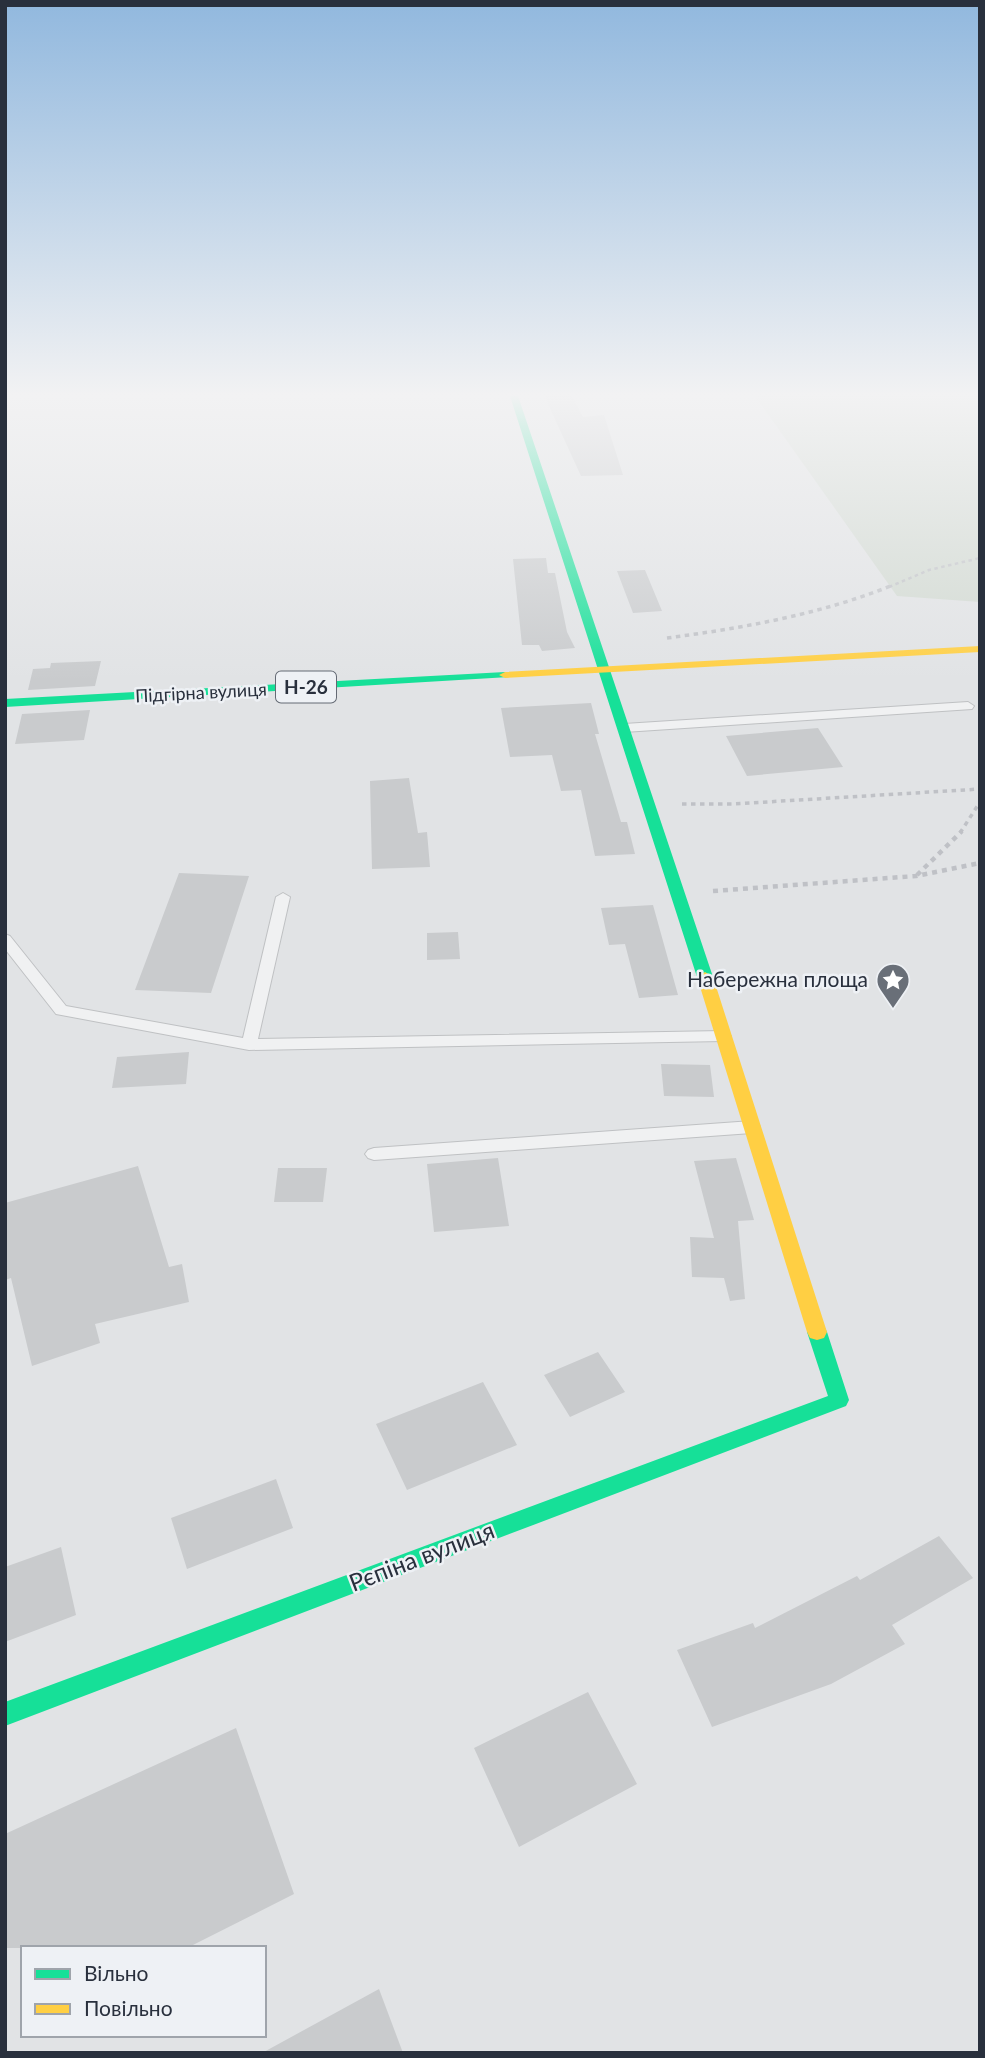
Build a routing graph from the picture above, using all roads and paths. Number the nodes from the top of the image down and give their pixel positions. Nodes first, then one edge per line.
1 (545, 489) edge
2 (980, 558) edge
3 (661, 638) dead end
4 (980, 649) edge
5 (606, 671) junction
6 (5, 704) edge
7 (968, 706) dead end
8 (624, 728) junction
9 (980, 789) edge
10 (980, 802) edge
11 (650, 803) junction
12 (980, 863) edge
13 (916, 876) junction
14 (678, 894) junction
15 (283, 897) dead end
16 (5, 939) edge
17 (723, 1036) junction
18 (249, 1045) junction
19 (752, 1127) junction
20 (374, 1154) dead end
21 (5, 1714) edge

1 - 5 street
2 - 3 path
4 - 5 street, Н-26
5 - 6 street, Підгірна вулиця / Н-26
5 - 8 street
7 - 8 lane
8 - 11 street
9 - 11 path
10 - 13 path
11 - 14 street
12 - 13 path
13 - 14 path
14 - 17 street
15 - 18 lane
16 - 18 lane
17 - 18 lane
17 - 19 street
19 - 20 lane
19 - 21 street, Рєпіна вулиця

